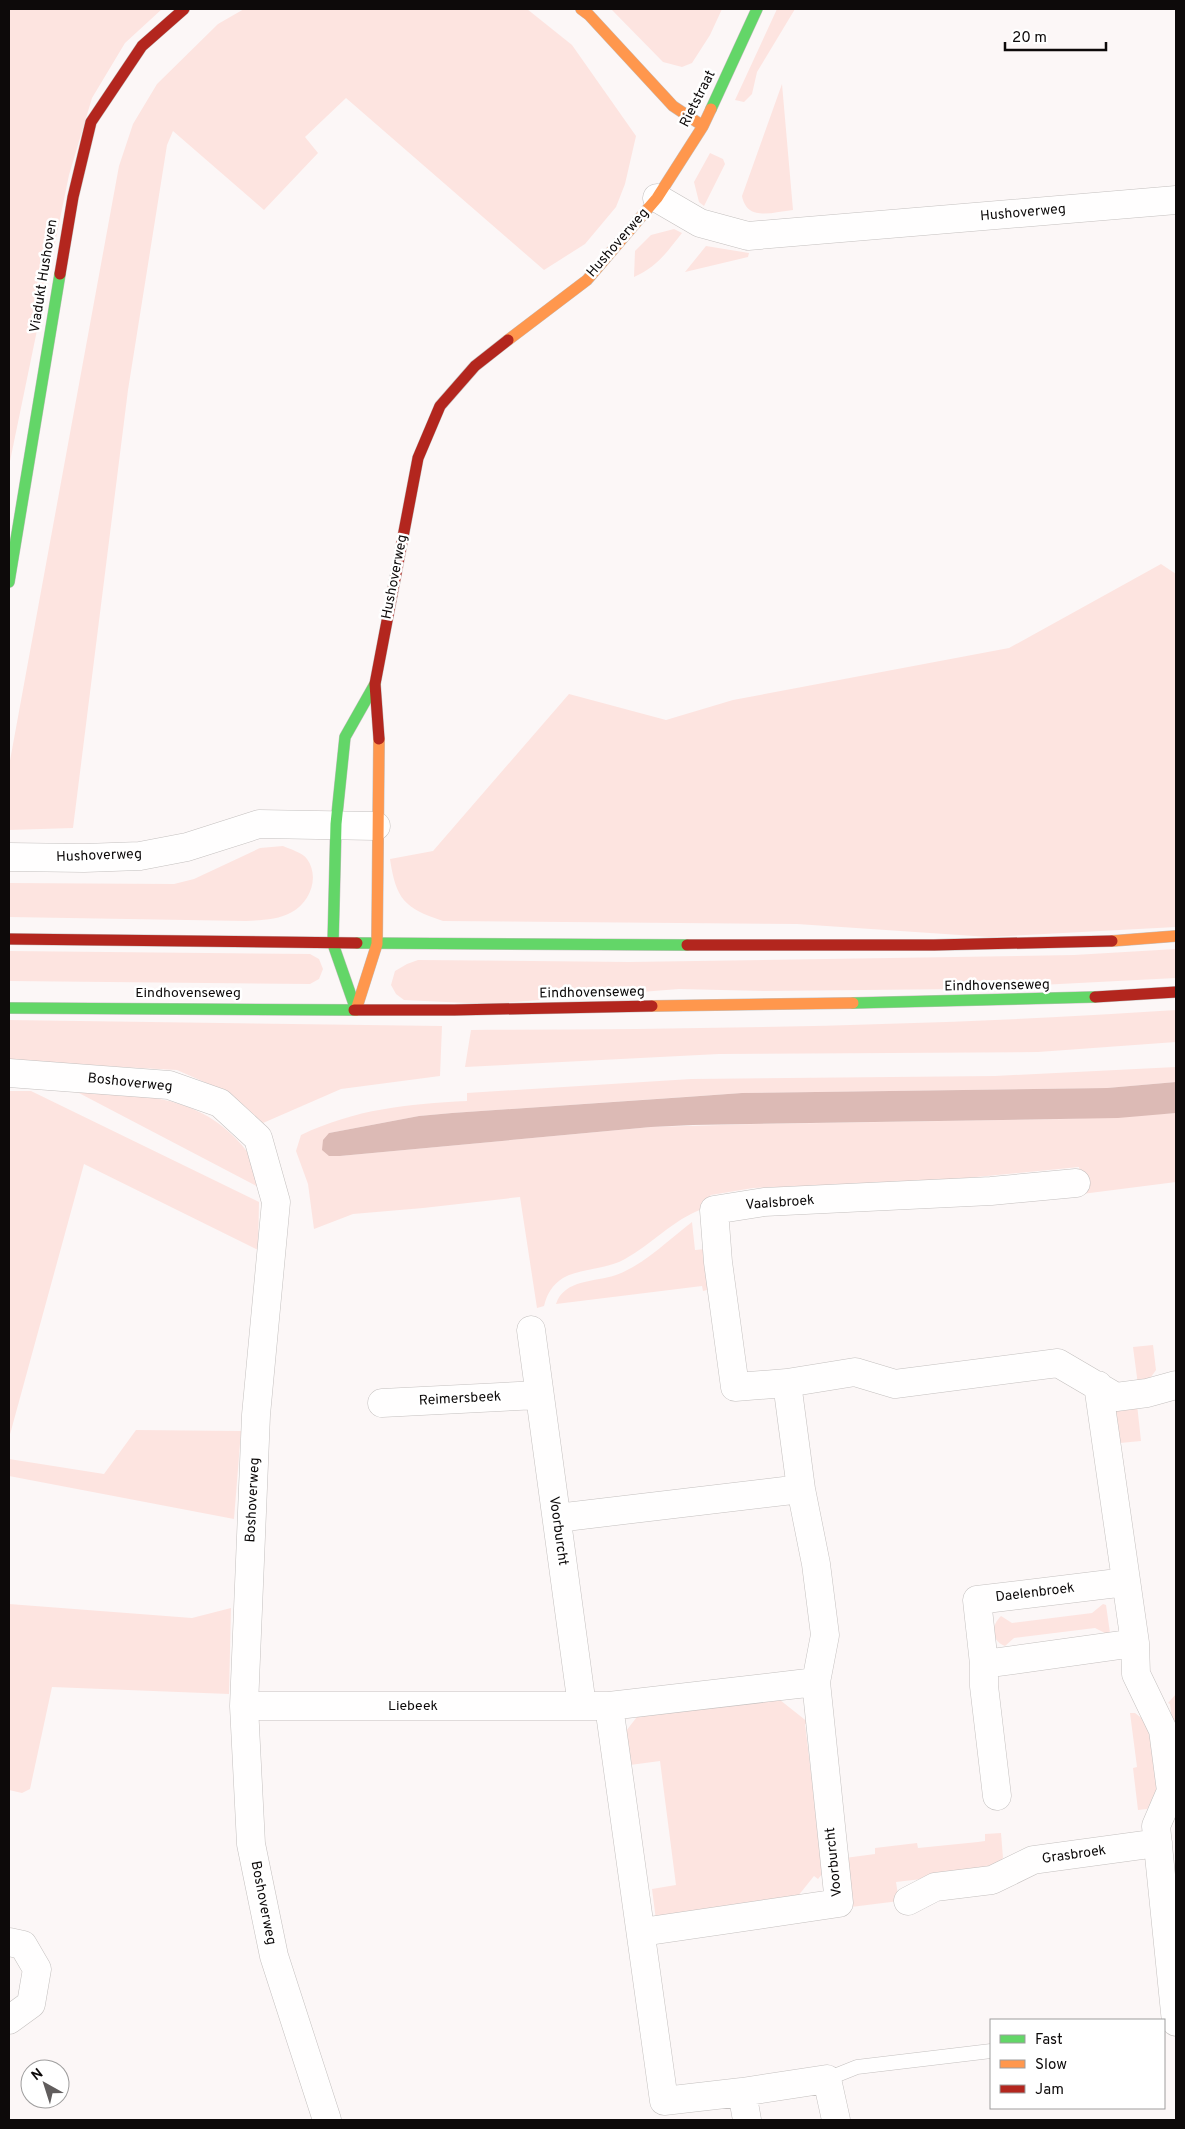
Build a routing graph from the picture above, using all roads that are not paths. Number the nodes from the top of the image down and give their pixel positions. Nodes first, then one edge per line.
1 (184, 9) edge
2 (581, 9) edge
3 (757, 9) edge
4 (703, 126) junction
5 (657, 198) junction
6 (1176, 200) edge
7 (9, 582) edge
8 (375, 684) junction
9 (336, 824) junction
10 (376, 826) junction
11 (9, 857) edge
12 (1176, 936) edge
13 (9, 939) edge
14 (333, 944) junction
15 (376, 944) junction
16 (1176, 992) edge
17 (9, 1008) edge
18 (356, 1010) junction
19 (9, 1072) edge
20 (1076, 1184) dead end
21 (531, 1330) dead end
22 (787, 1383) junction
23 (1098, 1385) junction
24 (1176, 1385) edge
25 (539, 1395) junction
26 (382, 1403) dead end
27 (801, 1488) junction
28 (557, 1518) junction
29 (1126, 1582) junction
30 (1135, 1643) junction
31 (984, 1664) junction
32 (816, 1682) junction
33 (244, 1706) junction
34 (582, 1706) junction
35 (609, 1706) junction
36 (997, 1796) dead end
37 (1164, 1858) edge
38 (908, 1901) dead end
39 (642, 1932) junction
40 (9, 1942) edge
41 (9, 2020) edge
42 (1176, 2022) edge
43 (990, 2051) edge
44 (828, 2079) junction
45 (742, 2092) junction
46 (327, 2120) edge
47 (746, 2120) edge
48 (836, 2120) edge

1 - 7 main road, Viadukt Hushoven
2 - 4 main road
3 - 4 main road, Rietstraat
4 - 5 main road, Rietstraat
5 - 6 street, Hushoverweg
5 - 8 main road, Hushoverweg
8 - 9 main road, Hushoverweg
8 - 10 main road, Hushoverweg
9 - 10 street, Hushoverweg
9 - 11 street, Hushoverweg
9 - 14 main road, Hushoverweg
10 - 15 main road, Hushoverweg
12 - 15 main road
13 - 14 main road
14 - 15 main road
14 - 18 main road, Hushoverweg
15 - 18 main road, Hushoverweg
16 - 18 main road, Eindhovenseweg
17 - 18 main road, Eindhovenseweg
19 - 33 street, Boshoverweg
20 - 22 street, Vaalsbroek
21 - 25 street, Voorburcht
22 - 23 street, Vaalsbroek
22 - 27 street
23 - 24 street, Vaalsbroek
23 - 29 street
25 - 26 street, Reimersbeek
25 - 28 street, Voorburcht
27 - 28 street
27 - 32 street, Voorburcht
28 - 34 street, Voorburcht
29 - 30 street
29 - 31 street, Daelenbroek
30 - 31 street
30 - 37 street
31 - 36 street, Daelenbroek
32 - 35 street
32 - 39 street, Voorburcht
33 - 34 street, Liebeek
33 - 46 street, Boshoverweg
34 - 35 street
35 - 39 street
37 - 38 street, Grasbroek
37 - 42 street
39 - 45 street
40 - 41 street
43 - 44 lane
44 - 45 street
44 - 48 street
45 - 47 street

